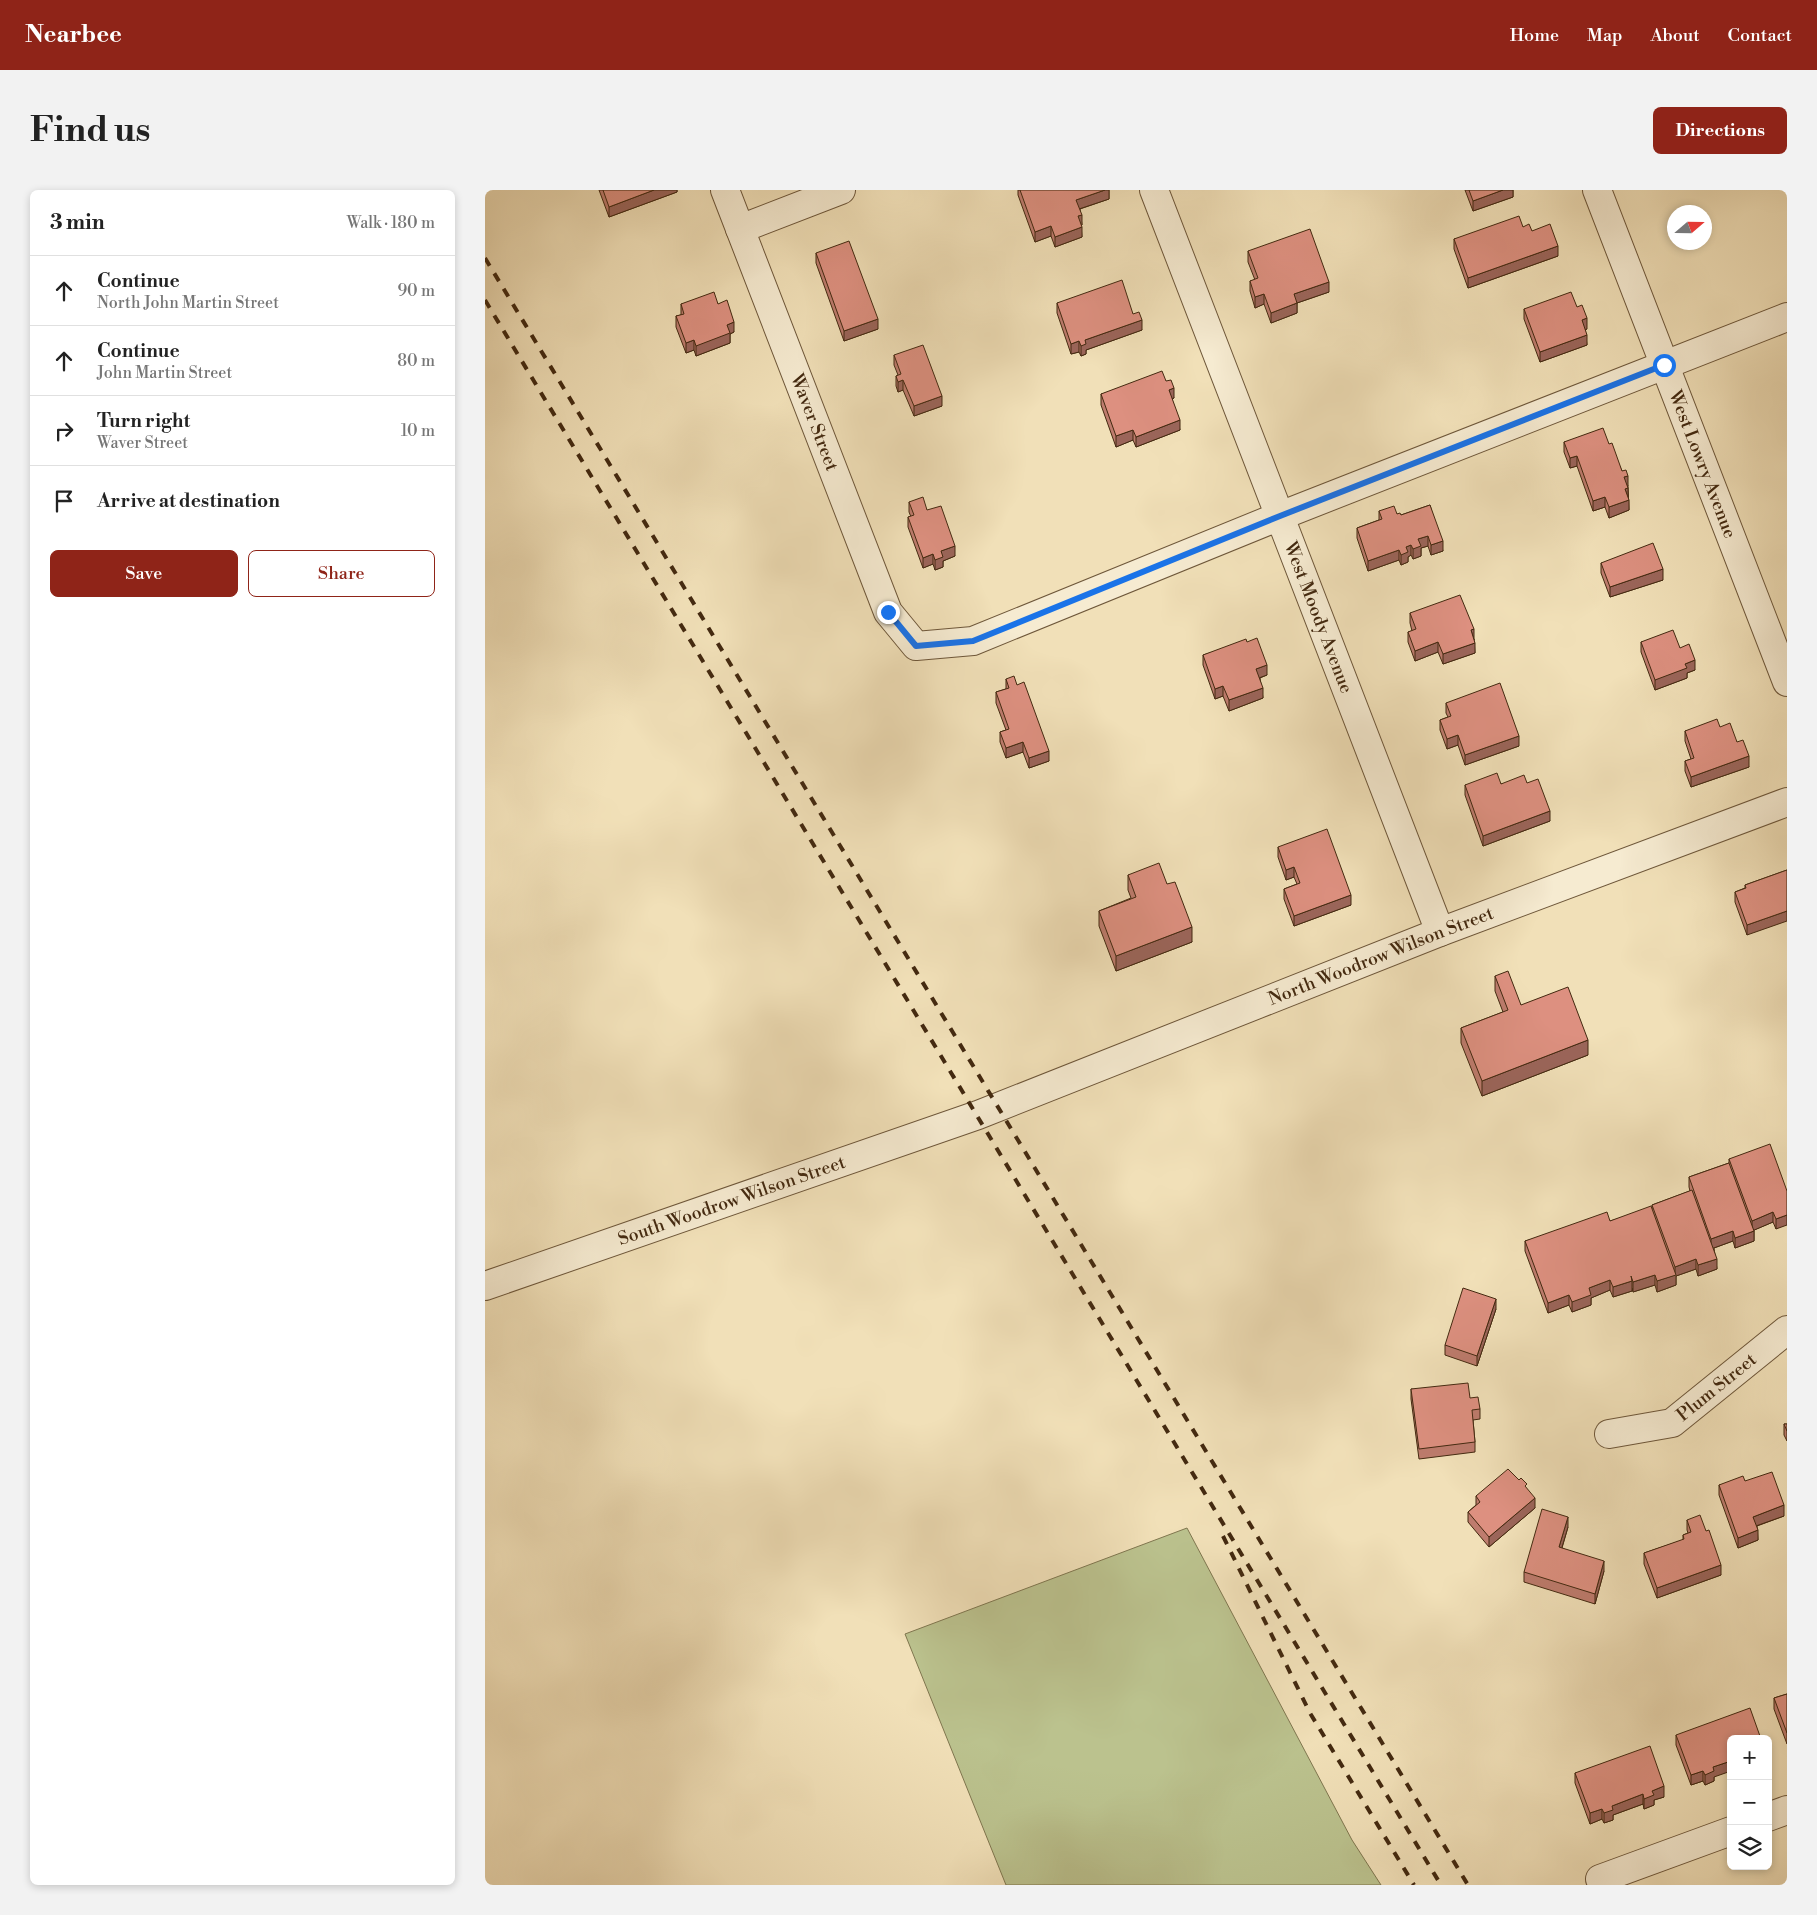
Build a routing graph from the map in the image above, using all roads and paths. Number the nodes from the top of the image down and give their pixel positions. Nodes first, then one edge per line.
1 (725, 190) edge
2 (841, 190) edge
3 (1154, 190) edge
4 (1597, 190) edge
5 (740, 229) junction
6 (1787, 317) edge
7 (1664, 365) junction
8 (1280, 516) junction
9 (1787, 682) edge
10 (1787, 802) edge
11 (1440, 932) junction
12 (978, 1115) joint
13 (485, 1286) edge
14 (1787, 1330) edge
15 (1609, 1434) dead end
16 (1787, 1810) edge
17 (1772, 1816) edge
18 (1727, 1832) edge
19 (1600, 1879) dead end

1 - 5 street, Waver Street
2 - 5 street
3 - 8 street, West Moody Avenue
4 - 7 street, West Lowry Avenue
5 - 8 street, Waver Street
6 - 7 street
7 - 8 street
7 - 9 street, West Lowry Avenue
8 - 11 street, West Moody Avenue
10 - 11 street, North Woodrow Wilson Street
11 - 12 street, North Woodrow Wilson Street
12 - 13 street, South Woodrow Wilson Street
14 - 15 street, Plum Street
16 - 17 street
18 - 19 street

